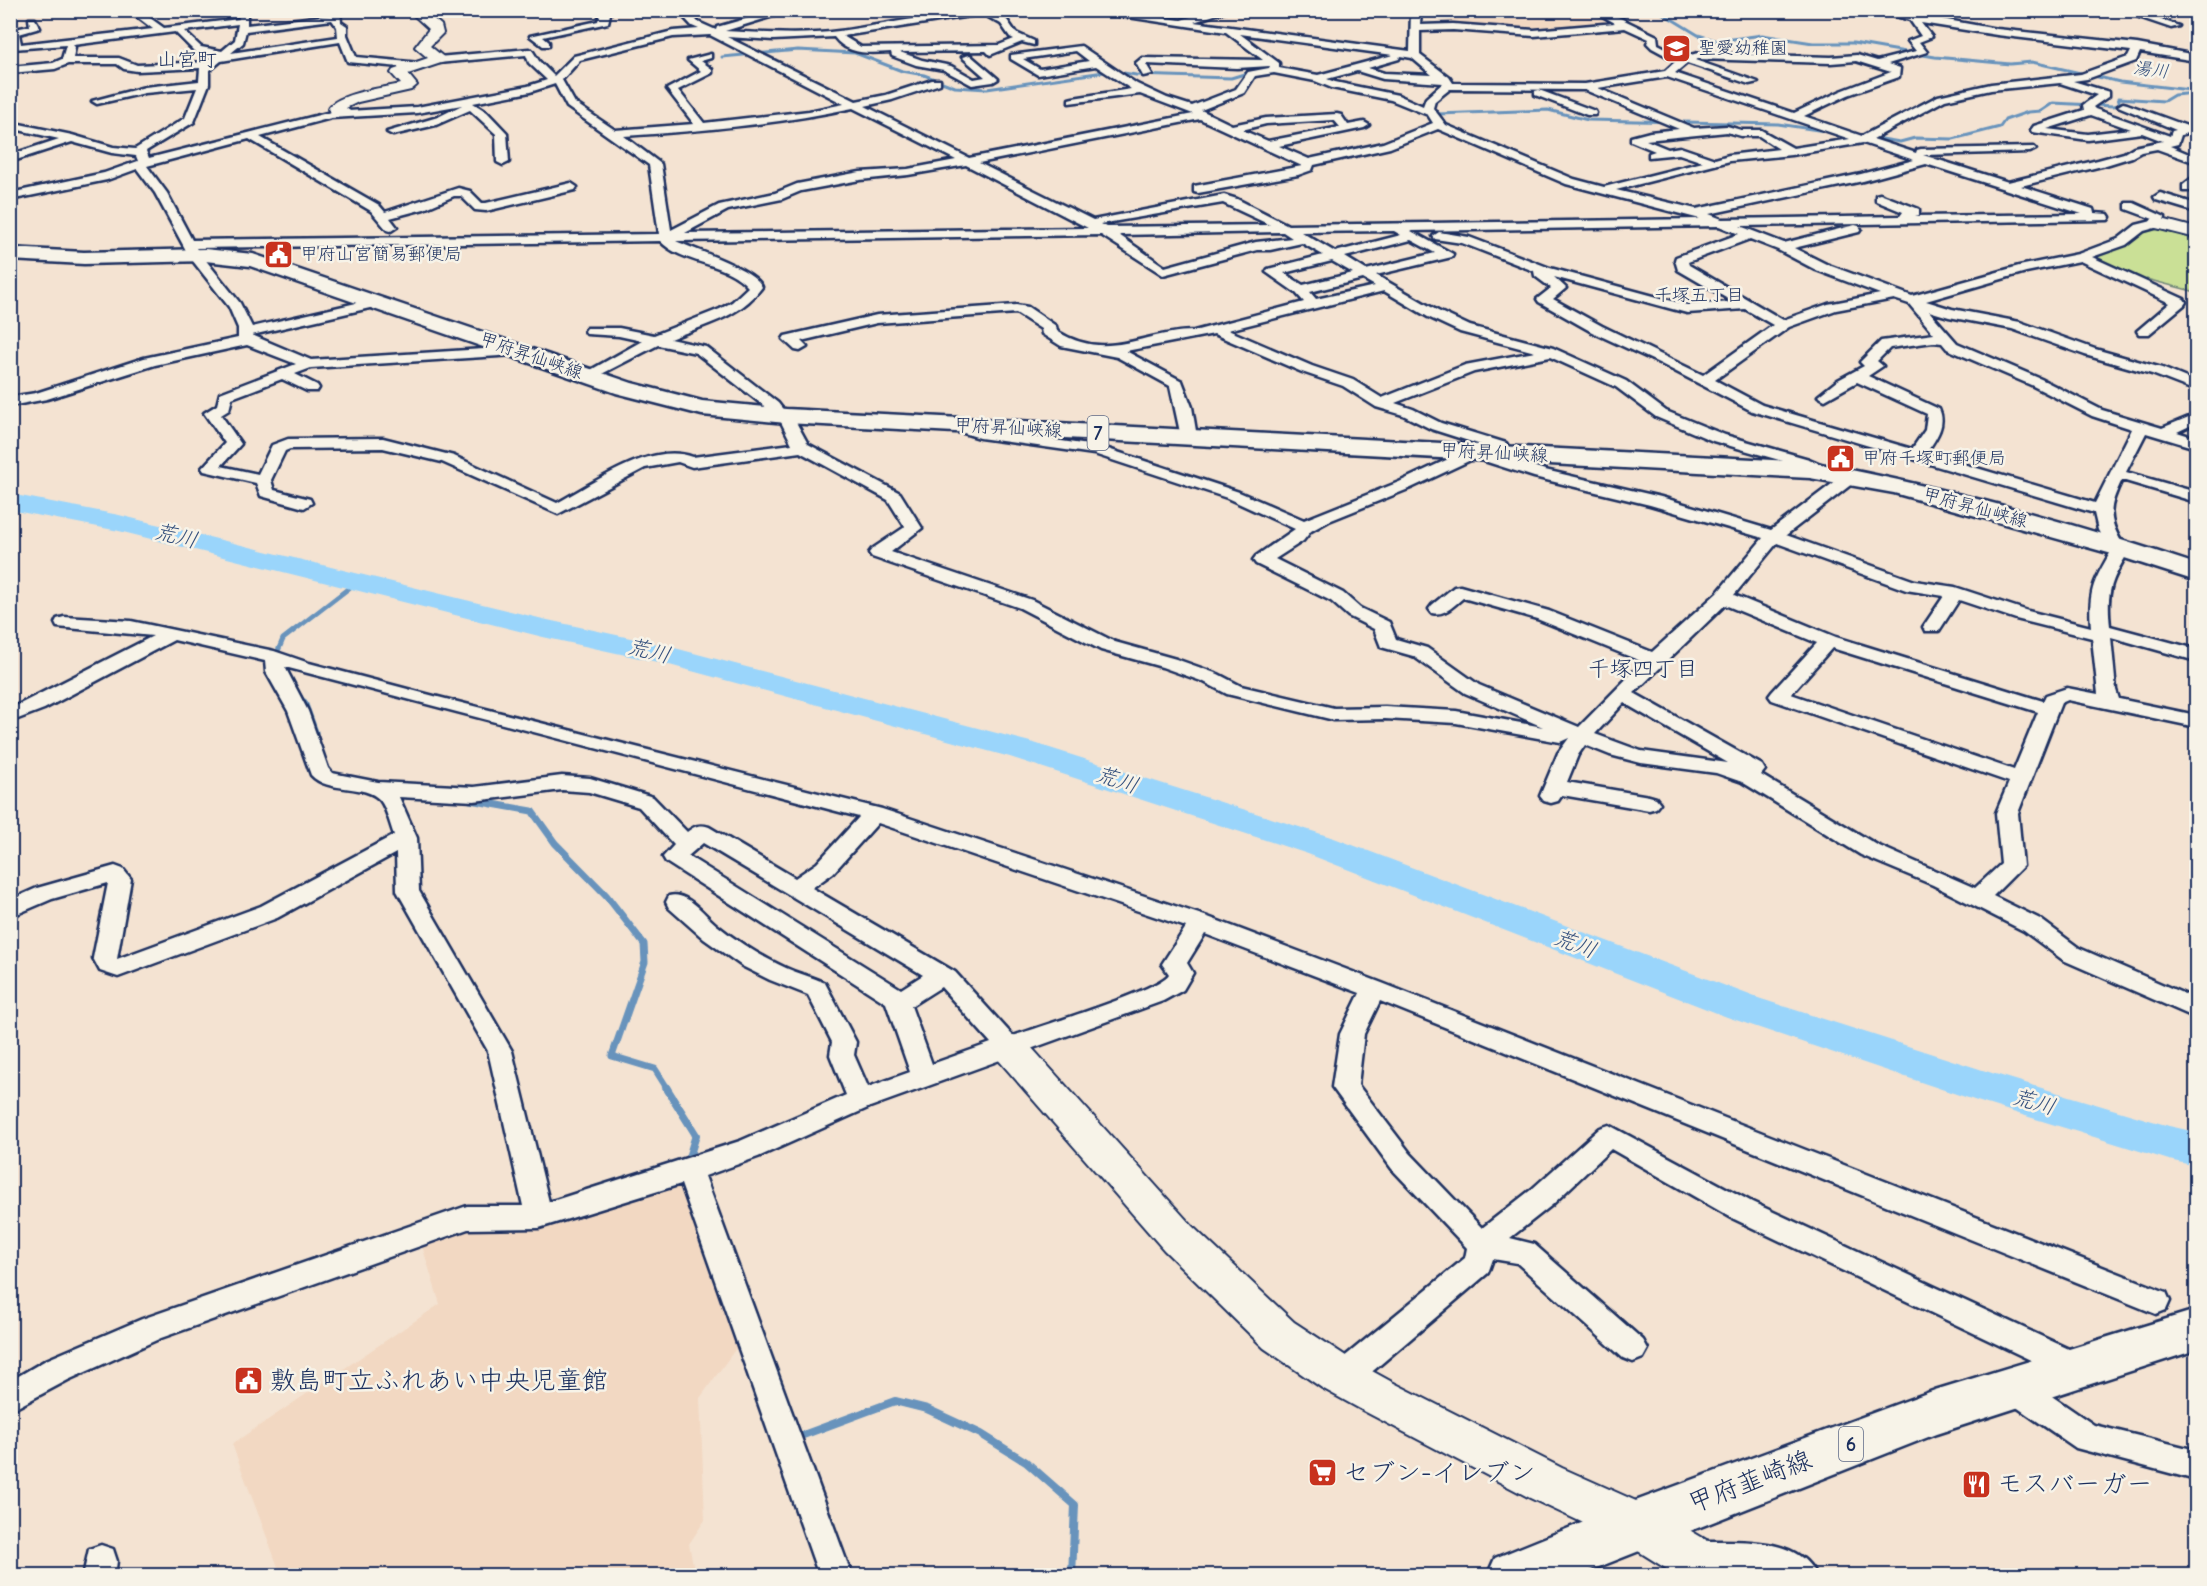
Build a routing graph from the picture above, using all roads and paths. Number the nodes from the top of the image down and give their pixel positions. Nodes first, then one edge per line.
1 (132, 10) edge
2 (414, 10) edge
3 (606, 10) edge
4 (738, 10) edge
5 (789, 10) edge
6 (946, 10) edge
7 (1086, 10) edge
8 (1226, 10) edge
9 (1416, 10) edge
10 (1637, 10) edge
11 (1878, 10) edge
12 (2036, 10) edge
13 (2052, 10) edge
14 (2115, 10) edge
15 (685, 11) edge
16 (990, 11) edge
17 (2123, 11) edge
18 (1129, 13) edge
19 (336, 14) edge
20 (957, 17) junction
21 (245, 19) edge
22 (1914, 20) junction
23 (32, 21) dead end
24 (749, 21) junction
25 (695, 24) junction
26 (1178, 24) junction
27 (1625, 25) junction
28 (2174, 26) dead end
29 (176, 28) junction
30 (342, 28) junction
31 (577, 28) junction
32 (1416, 28) junction
33 (331, 29) dead end
34 (161, 30) junction
35 (1231, 32) junction
36 (12, 33) edge
37 (712, 33) junction
38 (673, 34) junction
39 (837, 34) junction
40 (593, 36) dead end
41 (613, 37) dead end
42 (344, 39) junction
43 (1022, 39) junction
44 (252, 40) dead end
45 (240, 41) junction
46 (643, 41) junction
47 (71, 42) junction
48 (558, 42) dead end
49 (546, 44) junction
50 (2137, 47) junction
51 (999, 48) junction
52 (895, 49) junction
53 (529, 52) junction
54 (1051, 52) junction
55 (1411, 55) junction
56 (224, 56) junction
57 (708, 56) dead end
58 (967, 57) junction
59 (2196, 58) edge
60 (438, 60) junction
61 (1683, 60) junction
62 (67, 61) junction
63 (1194, 63) junction
64 (1877, 64) junction
65 (211, 65) junction
66 (931, 65) junction
67 (420, 66) junction
68 (1100, 66) junction
69 (1273, 66) junction
70 (1356, 68) junction
71 (10, 70) edge
72 (1147, 74) junction
73 (1160, 74) dead end
74 (1668, 74) junction
75 (1199, 75) dead end
76 (1318, 78) junction
77 (555, 81) junction
78 (2058, 81) junction
79 (936, 82) dead end
80 (1753, 82) dead end
81 (1446, 83) junction
82 (204, 84) junction
83 (1524, 87) junction
84 (1585, 87) junction
85 (1143, 90) junction
86 (130, 93) junction
87 (97, 101) dead end
88 (1073, 101) dead end
89 (145, 103) dead end
90 (467, 103) junction
91 (853, 105) junction
92 (2123, 106) dead end
93 (2090, 107) junction
94 (374, 112) junction
95 (345, 113) junction
96 (1197, 113) junction
97 (1431, 113) junction
98 (1591, 113) dead end
99 (1796, 116) junction
100 (1284, 120) junction
101 (1343, 124) dead end
102 (1364, 124) dead end
103 (1440, 124) junction
104 (10, 125) edge
105 (702, 127) junction
106 (2192, 128) edge
107 (1230, 129) junction
108 (2141, 130) junction
109 (393, 132) junction
110 (1295, 132) dead end
111 (1693, 132) junction
112 (613, 133) junction
113 (251, 136) junction
114 (73, 138) junction
115 (405, 139) dead end
116 (1864, 140) junction
117 (2174, 141) junction
118 (1267, 145) junction
119 (2160, 146) junction
120 (2030, 149) dead end
121 (1666, 152) junction
122 (1791, 152) junction
123 (1906, 153) junction
124 (1641, 157) dead end
125 (1737, 157) junction
126 (10, 159) edge
127 (142, 160) junction
128 (1927, 160) junction
129 (2195, 160) edge
130 (503, 162) dead end
131 (966, 162) junction
132 (1714, 162) junction
133 (1308, 164) junction
134 (2012, 186) junction
135 (571, 187) dead end
136 (1602, 189) junction
137 (1189, 191) dead end
138 (10, 197) edge
139 (2160, 197) dead end
140 (1880, 198) dead end
141 (1147, 204) junction
142 (2130, 206) dead end
143 (2196, 208) edge
144 (1696, 213) junction
145 (1071, 215) junction
146 (382, 216) junction
147 (1887, 220) junction
148 (1715, 222) junction
149 (2157, 222) junction
150 (1089, 223) junction
151 (1177, 226) dead end
152 (1286, 229) junction
153 (1102, 231) junction
154 (1412, 232) junction
155 (2196, 233) edge
156 (1748, 235) junction
157 (666, 236) junction
158 (1304, 239) junction
159 (404, 240) junction
160 (1783, 247) junction
161 (191, 249) junction
162 (11, 255) edge
163 (1334, 257) junction
164 (2081, 257) junction
165 (1545, 271) junction
166 (1365, 275) junction
167 (1386, 287) junction
168 (1301, 290) junction
169 (1895, 295) junction
170 (1913, 300) junction
171 (378, 302) junction
172 (1312, 304) junction
173 (1748, 305) junction
174 (1782, 325) junction
175 (1216, 330) junction
176 (592, 331) dead end
177 (2144, 331) dead end
178 (247, 336) junction
179 (658, 339) junction
180 (1947, 339) junction
181 (800, 347) dead end
182 (1111, 350) junction
183 (515, 351) junction
184 (1553, 353) junction
185 (309, 364) junction
186 (283, 374) junction
187 (587, 376) junction
188 (1857, 376) junction
189 (1704, 381) junction
190 (2196, 387) edge
191 (312, 388) dead end
192 (1825, 396) dead end
193 (10, 402) edge
194 (1380, 404) junction
195 (783, 416) junction
196 (2196, 417) edge
197 (953, 425) junction
198 (2142, 425) junction
199 (2165, 432) junction
200 (1189, 437) junction
201 (2196, 443) edge
202 (802, 447) junction
203 (1474, 452) junction
204 (1513, 454) junction
205 (1916, 455) junction
206 (2117, 474) junction
207 (1840, 475) junction
208 (263, 480) junction
209 (2196, 497) edge
210 (303, 503) dead end
211 (2102, 510) junction
212 (1305, 527) junction
213 (1774, 536) junction
214 (2119, 547) junction
215 (2196, 573) edge
216 (1955, 593) junction
217 (1723, 597) junction
218 (1438, 609) dead end
219 (64, 622) dead end
220 (1932, 627) dead end
221 (2101, 632) junction
222 (172, 634) junction
223 (1829, 641) junction
224 (2196, 655) edge
225 (273, 657) junction
226 (1655, 660) junction
227 (1622, 694) junction
228 (2111, 703) junction
229 (2049, 709) junction
230 (10, 716) edge
231 (2196, 721) edge
232 (1582, 736) junction
233 (1749, 777) junction
234 (2021, 779) junction
235 (378, 789) junction
236 (1649, 803) dead end
237 (874, 814) junction
238 (406, 838) junction
239 (687, 845) junction
240 (796, 888) junction
241 (1978, 898) junction
242 (677, 902) dead end
243 (10, 909) edge
244 (1200, 923) junction
245 (941, 975) junction
246 (1374, 989) junction
247 (898, 1003) junction
248 (2196, 1009) edge
249 (1009, 1047) junction
250 (924, 1077) junction
251 (861, 1100) junction
252 (690, 1170) junction
253 (539, 1217) junction
254 (1480, 1245) junction
255 (2156, 1302) dead end
256 (2196, 1330) edge
257 (1633, 1349) dead end
258 (2077, 1367) junction
259 (1342, 1377) junction
260 (2013, 1387) junction
261 (10, 1397) edge
262 (2196, 1465) edge
263 (1638, 1525) junction
264 (1701, 1566) edge
265 (836, 1575) edge
266 (1513, 1575) edge
267 (1800, 1575) edge

1 - 34 street
2 - 60 street
3 - 31 street
4 - 24 street
5 - 24 street
6 - 20 street
7 - 18 street
8 - 26 street
9 - 32 street
10 - 27 street
11 - 22 street
12 - 13 street
14 - 17 street
15 - 25 street
16 - 20 street
16 - 43 street
17 - 28 street
18 - 26 street
19 - 21 street
19 - 30 street
20 - 39 street
21 - 29 street
21 - 45 street
22 - 50 street
22 - 64 street
23 - 36 street
24 - 37 street
25 - 37 street
25 - 38 street
26 - 35 street
27 - 32 street
27 - 61 street
29 - 34 street
29 - 56 street
30 - 33 street
30 - 42 street
31 - 40 street
31 - 49 street
32 - 55 street
34 - 47 street
35 - 55 street
35 - 69 street
36 - 47 street
37 - 38 street
37 - 39 street
37 - 91 street
38 - 46 street
39 - 52 street
41 - 46 street
42 - 56 street
42 - 67 street
43 - 51 street
43 - 54 street
44 - 45 street
45 - 56 street
46 - 77 street
47 - 62 street
48 - 49 street
49 - 53 street
50 - 59 street
50 - 78 street
51 - 52 street
51 - 58 street
52 - 66 street
53 - 60 street
53 - 77 street
54 - 68 street
54 - 68 street
55 - 70 street
55 - 81 street
56 - 65 street
57 - 105 street
58 - 66 street
58 - 66 street
60 - 67 street
61 - 64 street
61 - 74 street
61 - 80 street
62 - 65 street
62 - 71 street
63 - 69 street
63 - 72 street
63 - 75 street
64 - 99 street
65 - 82 street
67 - 95 street
68 - 72 street
68 - 85 street
69 - 76 street
69 - 96 street
70 - 76 street
70 - 81 street
72 - 73 street
74 - 84 street
74 - 99 street
76 - 97 street
77 - 90 street
77 - 112 street
78 - 93 street
78 - 116 street
79 - 91 street
81 - 83 street
81 - 97 street
82 - 86 street
82 - 127 street
83 - 84 street
83 - 98 street
84 - 111 street
85 - 88 street
85 - 96 street
86 - 87 street
86 - 89 street
90 - 94 street
90 - 109 street
90 - 130 street
91 - 105 street
91 - 131 street
92 - 106 street
93 - 108 street
93 - 108 street
94 - 95 street
94 - 109 street
95 - 113 street
96 - 107 street
96 - 131 street
97 - 103 street
99 - 116 street
100 - 101 street
100 - 107 street
100 - 110 street
102 - 118 street
103 - 133 street
103 - 136 street
104 - 114 street
105 - 112 street
106 - 117 street
107 - 118 street
108 - 117 street
109 - 115 street
111 - 121 street
111 - 122 street
111 - 125 street
112 - 157 street
113 - 127 street
113 - 146 street
114 - 126 street
114 - 127 street
116 - 122 street
116 - 123 street
117 - 119 street
118 - 133 street
119 - 129 street
119 - 134 street
120 - 123 street
121 - 124 street
121 - 132 street
122 - 125 street
123 - 128 street
125 - 132 street
127 - 138 street
127 - 161 street
128 - 134 street
128 - 144 street
131 - 145 street
131 - 157 street
132 - 136 street
133 - 137 street
134 - 147 street
135 - 146 street
136 - 144 street
139 - 143 street
140 - 147 street
141 - 145 street
141 - 150 street
141 - 151 street
141 - 152 street
142 - 149 street
144 - 148 street
145 - 150 street
146 - 159 street
147 - 148 street
147 - 160 street
148 - 154 street
148 - 156 street
149 - 155 street
149 - 164 street
150 - 153 street
152 - 153 street
152 - 154 street
152 - 158 street
153 - 157 street
153 - 158 street
154 - 163 street
154 - 165 street
154 - 166 street
156 - 160 street
156 - 173 street
157 - 159 street
157 - 179 street
158 - 163 street
159 - 161 street
160 - 169 street
161 - 162 main road, 甲府昇仙峡線 / 7
161 - 171 main road, 甲府昇仙峡線 / 7
161 - 178 street
163 - 166 street
163 - 168 street
164 - 170 street
164 - 177 street
165 - 173 street
165 - 189 street
166 - 167 street
166 - 168 street
167 - 172 street
167 - 184 street
168 - 172 street
169 - 170 street
169 - 174 street
170 - 180 street
170 - 190 street
171 - 178 street
171 - 183 main road, 甲府昇仙峡線 / 7
172 - 175 street
173 - 174 street
174 - 189 street
175 - 182 street
175 - 194 street
176 - 179 street
178 - 185 street
178 - 193 street
179 - 187 street
179 - 195 street
180 - 188 street
180 - 198 street
181 - 182 street
182 - 200 street
183 - 185 street
183 - 187 main road, 甲府昇仙峡線 / 7
184 - 194 street
184 - 207 street
185 - 186 street
186 - 191 street
186 - 208 street
187 - 195 main road, 甲府昇仙峡線 / 7
188 - 192 street
188 - 205 street
189 - 205 street
194 - 204 street
195 - 197 main road, 甲府昇仙峡線 / 7
195 - 202 street
196 - 199 street
197 - 200 main road, 甲府昇仙峡線 / 7
197 - 212 street
198 - 199 street
198 - 206 street
199 - 201 street
200 - 203 main road, 甲府昇仙峡線 / 7
202 - 208 street
202 - 232 street
203 - 204 main road, 甲府昇仙峡線 / 7
203 - 212 street
203 - 213 street
204 - 207 main road, 甲府昇仙峡線 / 7
205 - 211 street
206 - 209 street
206 - 211 street
207 - 213 street
207 - 214 main road, 甲府昇仙峡線 / 7
208 - 210 street
211 - 214 street
212 - 232 street
213 - 216 street
213 - 217 street
214 - 215 main road, 甲府昇仙峡線 / 7
214 - 221 street
216 - 220 street
216 - 221 street
217 - 223 street
217 - 226 street
218 - 226 street
219 - 222 street
221 - 224 street
221 - 228 street
222 - 225 street
222 - 230 street
223 - 229 street
223 - 234 street
225 - 235 street
225 - 237 street
226 - 227 street
227 - 232 street
227 - 233 street
228 - 229 street
228 - 231 street
229 - 234 street
232 - 233 street
232 - 236 street
233 - 241 street
234 - 241 street
235 - 238 street
235 - 239 street
237 - 240 street
237 - 244 street
238 - 243 street
238 - 253 street
239 - 240 street
239 - 247 street
240 - 245 street
241 - 248 street
242 - 251 street
244 - 246 street
244 - 249 street
245 - 247 street
245 - 249 street
246 - 254 street
246 - 255 street
247 - 250 street
249 - 250 street
249 - 259 street
250 - 251 street
251 - 252 street
252 - 253 street
252 - 265 street
253 - 261 street
254 - 257 street
254 - 258 street
254 - 259 street
256 - 258 main road, 甲府韮崎線 / 6
258 - 260 main road, 甲府韮崎線 / 6
259 - 263 street
260 - 262 street
260 - 263 main road, 甲府韮崎線 / 6
263 - 264 street
263 - 266 main road, 甲府韮崎線 / 6
264 - 267 street

